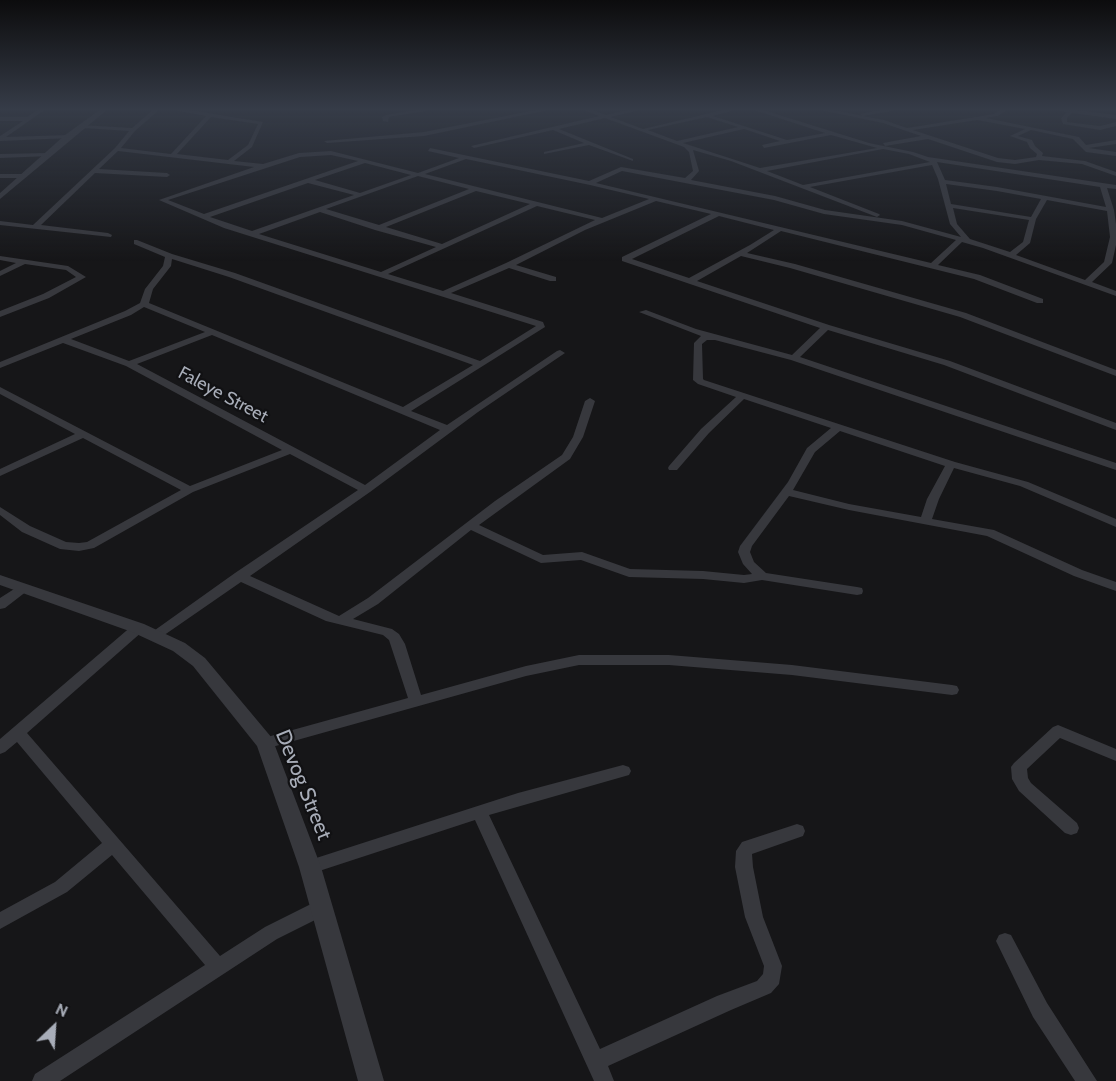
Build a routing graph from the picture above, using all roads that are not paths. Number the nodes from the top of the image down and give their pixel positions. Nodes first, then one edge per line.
1 (43, 159) edge
2 (106, 159) edge
3 (215, 159) edge
4 (287, 159) edge
5 (359, 159) edge
6 (460, 159) edge
7 (479, 159) edge
8 (694, 159) edge
9 (727, 159) edge
10 (820, 159) edge
11 (926, 159) edge
12 (995, 159) edge
13 (1031, 159) edge
14 (1054, 159) edge
15 (230, 161) joint
16 (366, 161) junction
17 (931, 161) junction
18 (263, 166) junction
19 (760, 170) junction
20 (93, 171) junction
21 (420, 174) junction
22 (1116, 174) edge
23 (0, 176) edge
24 (24, 176) junction
25 (167, 176) dead end
26 (308, 180) junction
27 (687, 180) junction
28 (942, 182) junction
29 (590, 183) junction
30 (1103, 186) junction
31 (804, 187) junction
32 (1116, 187) edge
33 (478, 188) junction
34 (361, 195) junction
35 (0, 197) edge
36 (1045, 198) junction
37 (655, 199) junction
38 (538, 203) junction
39 (948, 205) junction
40 (321, 210) junction
41 (1111, 210) junction
42 (720, 213) junction
43 (873, 216) junction
44 (202, 217) junction
45 (1033, 219) junction
46 (602, 220) junction
47 (0, 223) edge
48 (36, 226) junction
49 (378, 228) junction
50 (781, 228) junction
51 (254, 233) junction
52 (108, 235) dead end
53 (964, 240) junction
54 (1114, 241) edge
55 (137, 242) dead end
56 (441, 246) junction
57 (740, 254) junction
58 (1012, 254) junction
59 (169, 256) junction
60 (0, 258) edge
61 (25, 261) junction
62 (1112, 264) edge
63 (509, 265) junction
64 (933, 266) junction
65 (384, 273) junction
66 (0, 274) edge
67 (554, 279) dead end
68 (690, 281) junction
69 (1086, 283) junction
70 (445, 293) junction
71 (1116, 294) edge
72 (1040, 301) dead end
73 (144, 304) junction
74 (643, 312) dead end
75 (0, 314) edge
76 (826, 327) junction
77 (213, 332) junction
78 (715, 336) junction
79 (61, 339) junction
80 (561, 353) dead end
81 (794, 358) junction
82 (129, 364) junction
83 (480, 364) junction
84 (0, 365) edge
85 (1116, 373) edge
86 (0, 390) edge
87 (741, 397) junction
88 (13, 398) junction
89 (590, 401) dead end
90 (0, 403) edge
91 (404, 411) junction
92 (1116, 427) edge
93 (837, 428) junction
94 (449, 430) junction
95 (84, 434) junction
96 (291, 450) junction
97 (951, 464) junction
98 (1116, 467) edge
99 (673, 468) dead end
100 (0, 473) edge
101 (189, 490) junction
102 (366, 490) junction
103 (786, 492) junction
104 (0, 510) edge
105 (926, 521) junction
106 (1116, 523) edge
107 (470, 525) junction
108 (239, 576) junction
109 (762, 576) junction
110 (0, 580) edge
111 (1116, 587) edge
112 (22, 588) junction
113 (857, 591) dead end
114 (0, 605) edge
115 (340, 621) junction
116 (147, 632) junction
117 (952, 690) dead end
118 (416, 701) junction
119 (18, 732) junction
120 (265, 743) junction
121 (0, 748) edge
122 (1116, 755) edge
123 (623, 771) dead end
124 (480, 812) junction
125 (1071, 828) dead end
126 (797, 831) dead end
127 (112, 846) junction
128 (310, 867) junction
129 (321, 908) junction
130 (0, 921) edge
131 (1005, 940) dead end
132 (218, 967) junction
133 (595, 1062) junction
134 (42, 1081) edge
135 (371, 1081) edge
136 (604, 1081) edge
137 (1087, 1081) edge

1 - 24 street
2 - 20 street
3 - 15 street
4 - 18 street
5 - 16 street
6 - 21 street
7 - 29 street
8 - 27 street
9 - 19 street
10 - 19 street
11 - 17 street
12 - 13 street
14 - 22 street
15 - 18 street
16 - 21 street
16 - 26 street
17 - 28 street
17 - 30 street
17 - 31 street
18 - 44 street
19 - 31 street
20 - 25 street
20 - 48 street
21 - 33 street
21 - 34 street
23 - 24 street
24 - 35 street
26 - 34 street
26 - 44 street
27 - 29 street
27 - 43 street
28 - 36 street
28 - 39 street
29 - 37 street
30 - 32 street
30 - 41 street
31 - 43 street
33 - 38 street
33 - 49 street
34 - 40 street
36 - 41 street
36 - 45 street
37 - 42 street
37 - 46 street
38 - 46 street
38 - 56 street
39 - 45 street
39 - 53 street
40 - 49 street
40 - 51 street
41 - 54 street
42 - 50 street
42 - 68 street
43 - 53 street
44 - 51 street
45 - 58 street
46 - 63 street
47 - 48 street
48 - 52 street
49 - 56 street
50 - 57 street
50 - 64 street
51 - 65 street
53 - 58 street
53 - 64 street
54 - 62 street
55 - 59 street
56 - 65 street
57 - 68 street
57 - 85 street
58 - 69 street
59 - 73 street
59 - 83 street
60 - 61 street
61 - 66 street
61 - 75 street
62 - 69 street
63 - 67 street
63 - 70 street
64 - 72 street
65 - 70 street
68 - 76 street
69 - 71 street
70 - 83 street
73 - 77 street
73 - 79 street
74 - 78 street
76 - 81 street
76 - 92 street
77 - 82 street
77 - 91 street
78 - 81 street
78 - 87 street
79 - 82 street, Faleye Street
79 - 84 street
80 - 94 street
81 - 98 street
82 - 96 street, Faleye Street
83 - 91 street
86 - 88 street
87 - 93 street
87 - 99 street
88 - 90 street
88 - 95 street
89 - 107 street
91 - 94 street
93 - 97 street
93 - 103 street
94 - 102 street
95 - 100 street
95 - 101 street
96 - 101 street
96 - 102 street, Faleye Street
97 - 105 street
97 - 106 street
101 - 104 street
102 - 108 street
103 - 105 street
103 - 109 street
105 - 111 street
107 - 109 street
107 - 115 street
108 - 115 street
108 - 116 street
109 - 113 street
110 - 112 street, Devog Street
112 - 114 street
112 - 116 street, Devog Street
115 - 118 street
116 - 119 street
116 - 120 street, Devog Street
117 - 118 street
118 - 120 street
119 - 121 street
119 - 127 street
120 - 128 street, Devog Street
122 - 125 street
123 - 124 street
124 - 128 street
124 - 133 street
126 - 133 street
127 - 130 street
127 - 132 street
128 - 129 street, Devog Street
129 - 132 street
129 - 135 street, Devog Street
131 - 137 street
132 - 134 street
133 - 136 street

